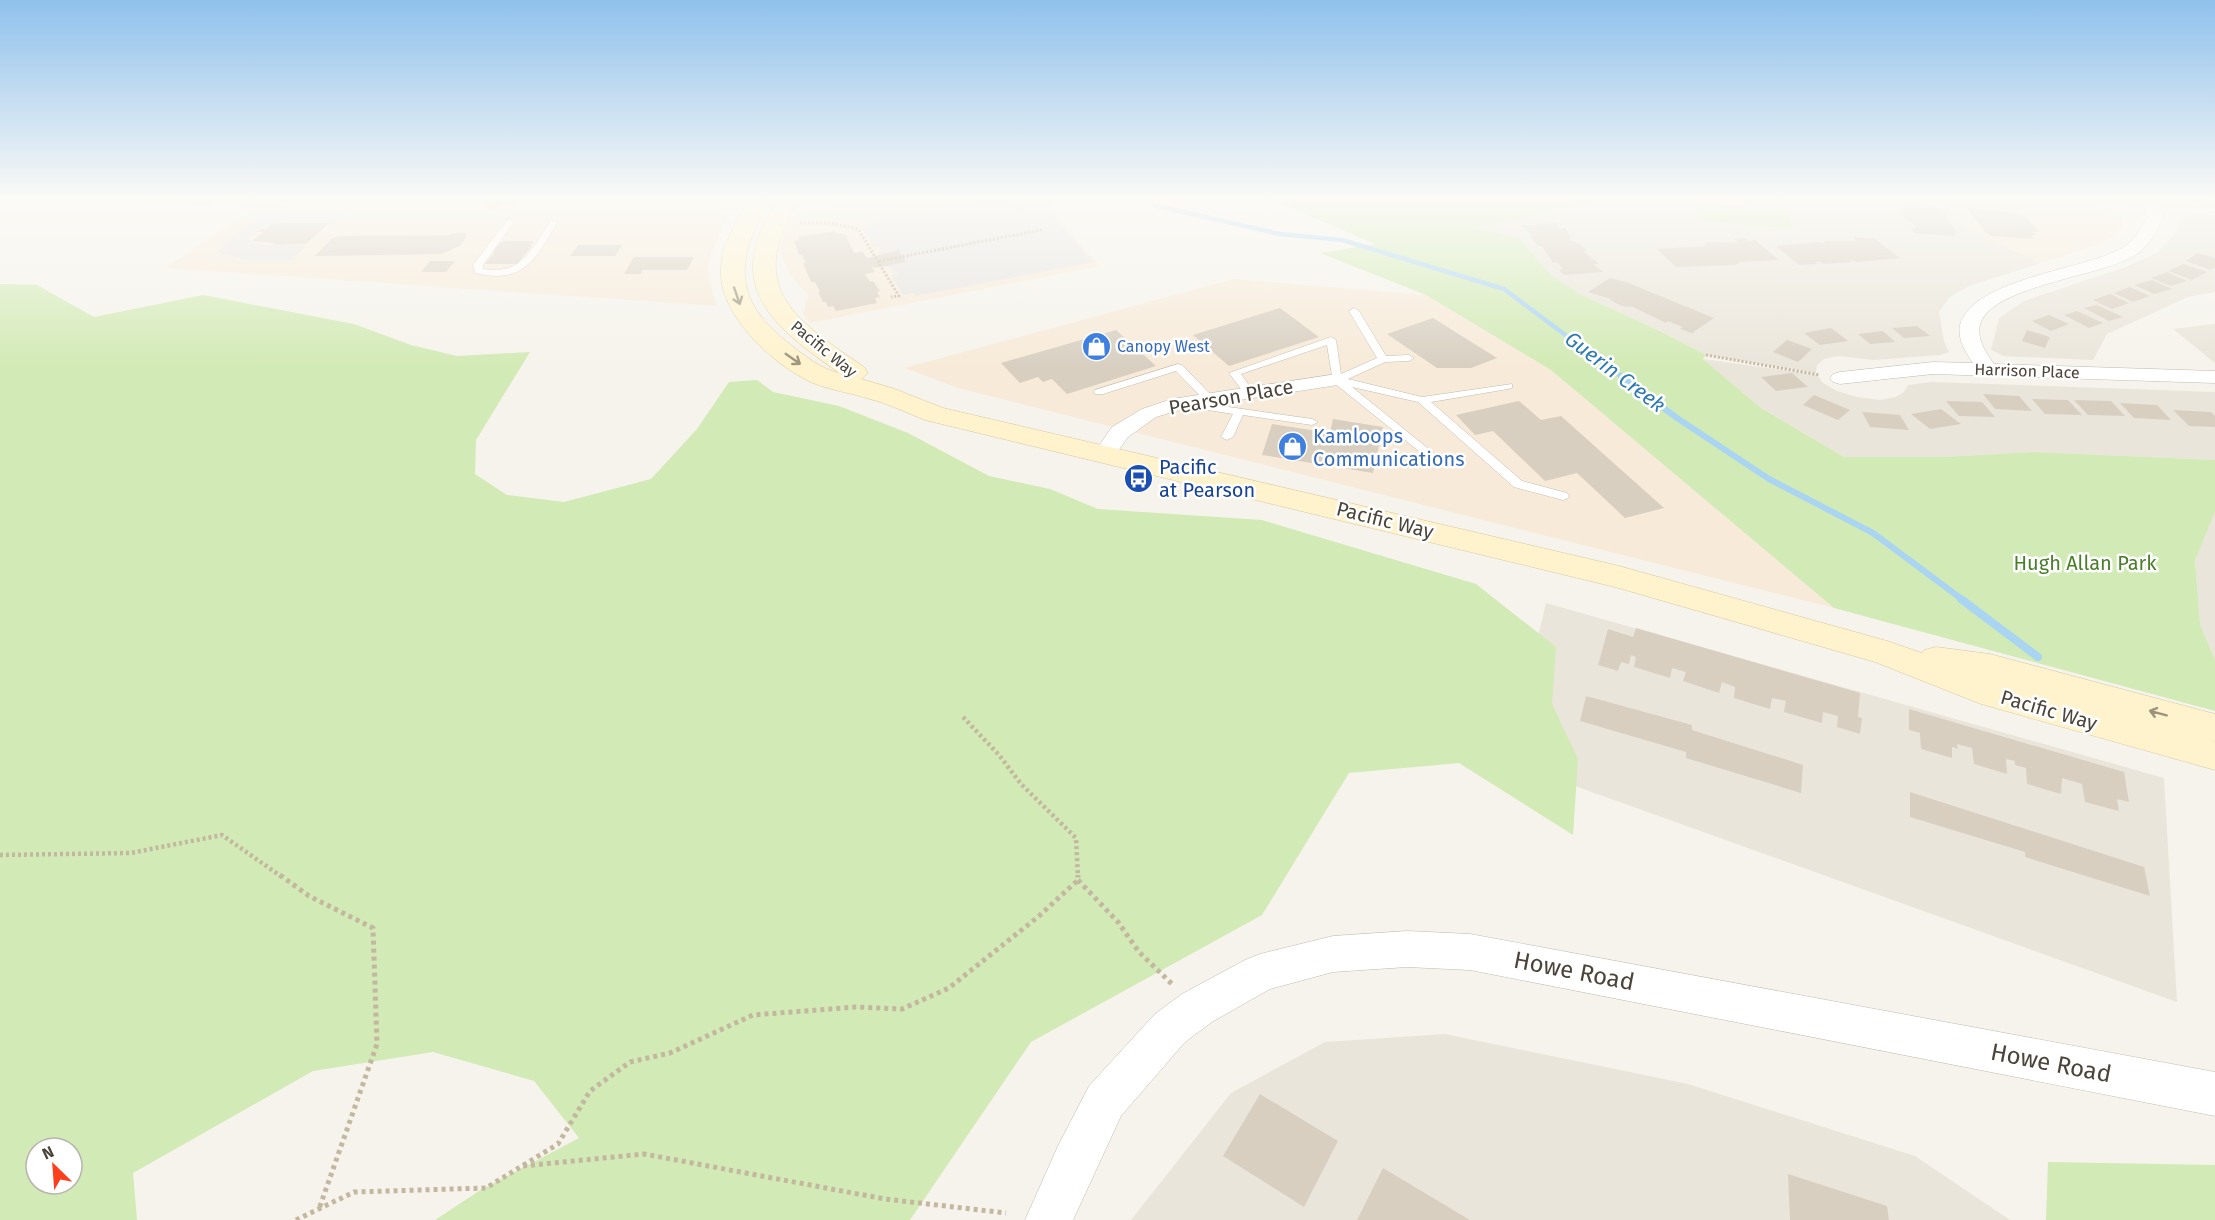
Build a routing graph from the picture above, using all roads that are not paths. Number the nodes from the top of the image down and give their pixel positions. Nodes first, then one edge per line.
1 (485, 255) edge
2 (529, 255) edge
3 (735, 255) edge
4 (763, 255) edge
5 (2122, 255) edge
6 (1354, 311) dead end
7 (796, 329) junction
8 (766, 339) junction
9 (1409, 358) dead end
10 (1383, 359) junction
11 (1988, 369) junction
12 (2215, 377) edge
13 (1840, 378) road end
14 (1337, 380) junction
15 (1508, 386) dead end
16 (1098, 392) dead end
17 (883, 394) junction
18 (1208, 398) junction
19 (1422, 400) junction
20 (1244, 401) junction
21 (1179, 403) junction
22 (1312, 422) dead end
23 (1227, 437) dead end
24 (1105, 453) junction
25 (1429, 454) dead end
26 (1563, 496) dead end
27 (1887, 652) junction
28 (2215, 728) edge
29 (2215, 756) edge
30 (2215, 1094) edge
31 (1049, 1220) edge

1 - 2 lane
3 -> 8 main road, Pacific Way
4 - 7 main road, Pacific Way
5 - 11 street
6 - 10 lane
7 - 8 main road
7 - 17 main road, Pacific Way
8 -> 17 main road, Pacific Way
9 - 10 lane
10 - 14 lane
11 - 12 street, Harrison Place
11 - 13 street, Harrison Place
14 - 19 lane
14 - 20 street, Pearson Place
14 - 20 lane
14 - 25 lane
15 - 19 lane
16 - 18 lane
17 - 24 main road, Pacific Way
18 - 20 street, Pearson Place
18 - 21 street, Pearson Place
19 - 26 lane
20 - 21 lane
20 - 22 lane
20 - 23 lane
21 - 24 street, Pearson Place
24 - 27 main road, Pacific Way
28 -> 27 main road, Pacific Way
27 - 29 main road, Pacific Way
30 - 31 street, Howe Road

